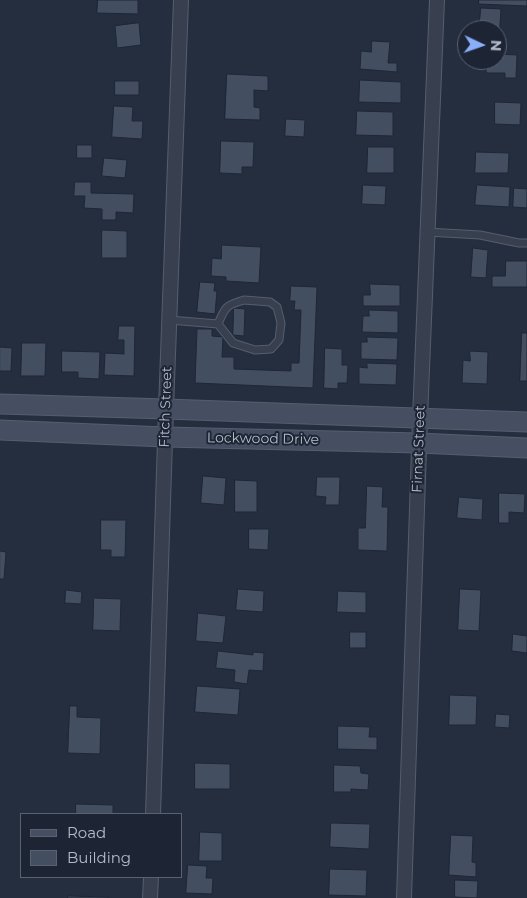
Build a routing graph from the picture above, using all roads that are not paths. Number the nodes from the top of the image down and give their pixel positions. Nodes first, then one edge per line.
1 (181, 0) edge
2 (437, 0) edge
3 (427, 232) junction
4 (527, 243) edge
5 (169, 320) junction
6 (218, 324) junction
7 (0, 404) edge
8 (166, 408) junction
9 (420, 418) junction
10 (527, 422) edge
11 (0, 430) edge
12 (165, 437) junction
13 (419, 443) junction
14 (527, 448) edge
15 (153, 813) edge
16 (151, 878) edge
17 (150, 898) edge
18 (404, 898) edge

1 - 5 street, Fitch Street
2 - 3 street, Firnat Street
3 - 4 lane
3 - 9 street, Firnat Street
5 - 6 lane
5 - 8 street, Fitch Street
6 - 6 lane
7 - 8 main road, Lockwood Drive
8 - 9 main road, Lockwood Drive
8 - 12 street, Fitch Street
9 - 10 main road, Lockwood Drive
9 - 13 street, Firnat Street
11 - 12 main road, Lockwood Drive
12 - 13 main road, Lockwood Drive
12 - 15 street, Fitch Street
13 - 14 main road, Lockwood Drive
13 - 18 street, Firnat Street
16 - 17 street

